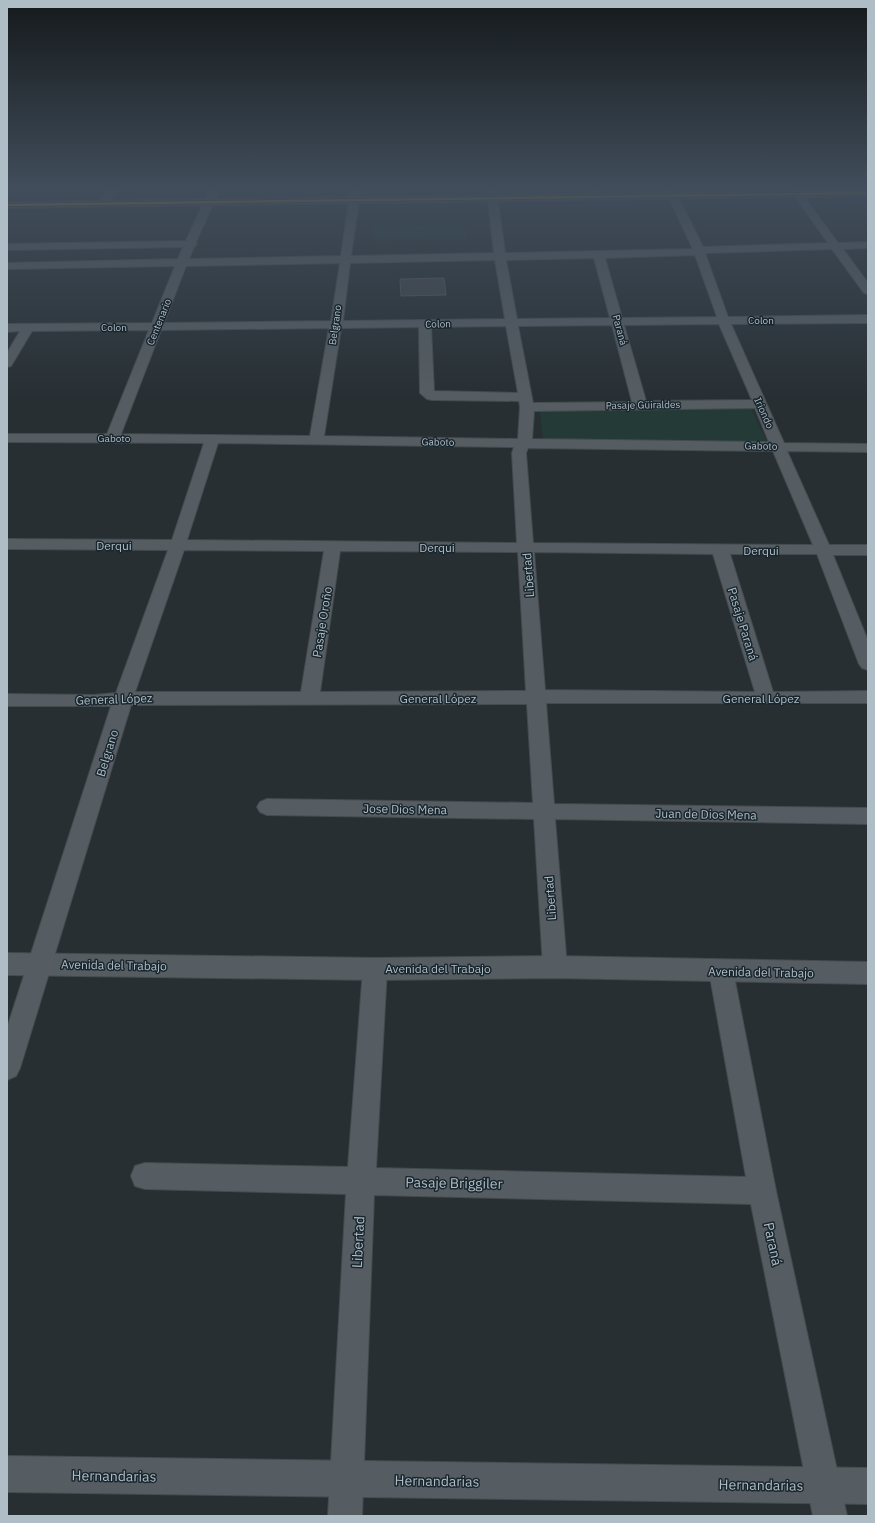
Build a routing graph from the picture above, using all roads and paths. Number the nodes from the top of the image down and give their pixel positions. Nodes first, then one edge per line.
1 (185, 257) edge
2 (494, 257) edge
3 (500, 257) edge
4 (600, 257) edge
5 (701, 257) edge
6 (843, 257) edge
7 (344, 259) junction
8 (182, 262) junction
9 (7, 266) edge
10 (868, 291) edge
11 (868, 319) edge
12 (724, 321) junction
13 (618, 322) junction
14 (513, 323) junction
15 (425, 324) junction
16 (336, 325) junction
17 (156, 327) junction
18 (7, 328) edge
19 (28, 328) junction
20 (7, 363) edge
21 (526, 402) junction
22 (760, 404) junction
23 (640, 405) junction
24 (113, 438) junction
25 (212, 439) junction
26 (316, 440) junction
27 (9, 442) edge
28 (523, 443) junction
29 (779, 446) junction
30 (868, 448) edge
31 (7, 544) edge
32 (178, 545) junction
33 (334, 546) junction
34 (526, 548) junction
35 (720, 549) junction
36 (823, 550) junction
37 (868, 550) edge
38 (868, 664) edge
39 (310, 697) junction
40 (536, 697) junction
41 (868, 697) edge
42 (766, 698) junction
43 (124, 699) junction
44 (7, 700) edge
45 (267, 807) dead end
46 (544, 812) junction
47 (868, 816) edge
48 (7, 964) edge
49 (40, 964) junction
50 (555, 967) junction
51 (375, 969) junction
52 (721, 971) junction
53 (868, 973) edge
54 (7, 1068) edge
55 (146, 1176) dead end
56 (361, 1181) junction
57 (762, 1191) junction
58 (7, 1474) edge
59 (347, 1480) junction
60 (868, 1486) edge
61 (827, 1501) edge
62 (345, 1516) edge

1 - 8 street, Centenario
2 - 7 street
3 - 14 street, Libertad
4 - 13 street, Paraná
5 - 12 street, Iriondo
6 - 10 street
7 - 8 street
7 - 16 street, Belgrano
8 - 9 street
8 - 17 street, Centenario
11 - 12 street, Colon
12 - 13 street, Colon
12 - 22 street, Iriondo
13 - 14 street, Colon
13 - 23 street, Paraná
14 - 15 street, Colon
14 - 21 street, Libertad
15 - 16 street, Colon
15 - 21 street, Pasaje Güiraldes
16 - 17 street, Colon
16 - 26 street, Belgrano
17 - 19 street, Colon
17 - 24 street, Centenario
18 - 19 street, Colon
19 - 20 street
21 - 23 street, Pasaje Güiraldes
21 - 28 street, Libertad
22 - 23 street, Pasaje Güiraldes
22 - 29 street, Iriondo
24 - 25 street, Gaboto
24 - 27 street, Gaboto
25 - 26 street, Gaboto
25 - 32 street, Belgrano
26 - 28 street, Gaboto
28 - 29 street, Gaboto
28 - 34 street, Libertad
29 - 30 street, Gaboto
29 - 36 street, Iriondo
31 - 32 street, Derqui
32 - 33 street, Derqui
32 - 43 street, Belgrano
33 - 34 street, Derqui
33 - 39 street, Pasaje Oroño
34 - 35 street, Derqui
34 - 40 street, Libertad
35 - 36 street, Derqui
35 - 42 street, Pasaje Paraná
36 - 37 street, Derqui
36 - 38 street, Iriondo
39 - 40 street, General López
39 - 43 street, General López
40 - 42 street, General López
40 - 46 street, Libertad
41 - 42 street, General López
43 - 44 street, General López
43 - 49 street, Belgrano
45 - 46 street, Jose Dios Mena
46 - 47 street, Juan de Dios Mena
46 - 50 street, Libertad
48 - 49 street, Avenida del Trabajo
49 - 51 street, Avenida del Trabajo
49 - 54 street, Belgrano
50 - 51 street, Avenida del Trabajo
50 - 52 street, Avenida del Trabajo
51 - 56 street, Libertad
52 - 53 street, Avenida del Trabajo
52 - 57 street, Paraná
55 - 56 street, Pasaje Briggiler
56 - 57 street, Pasaje Briggiler
56 - 59 street, Libertad
57 - 61 street, Paraná
58 - 59 street, Hernandarias
59 - 61 street, Hernandarias
59 - 62 street, Libertad
60 - 61 street, Hernandarias

